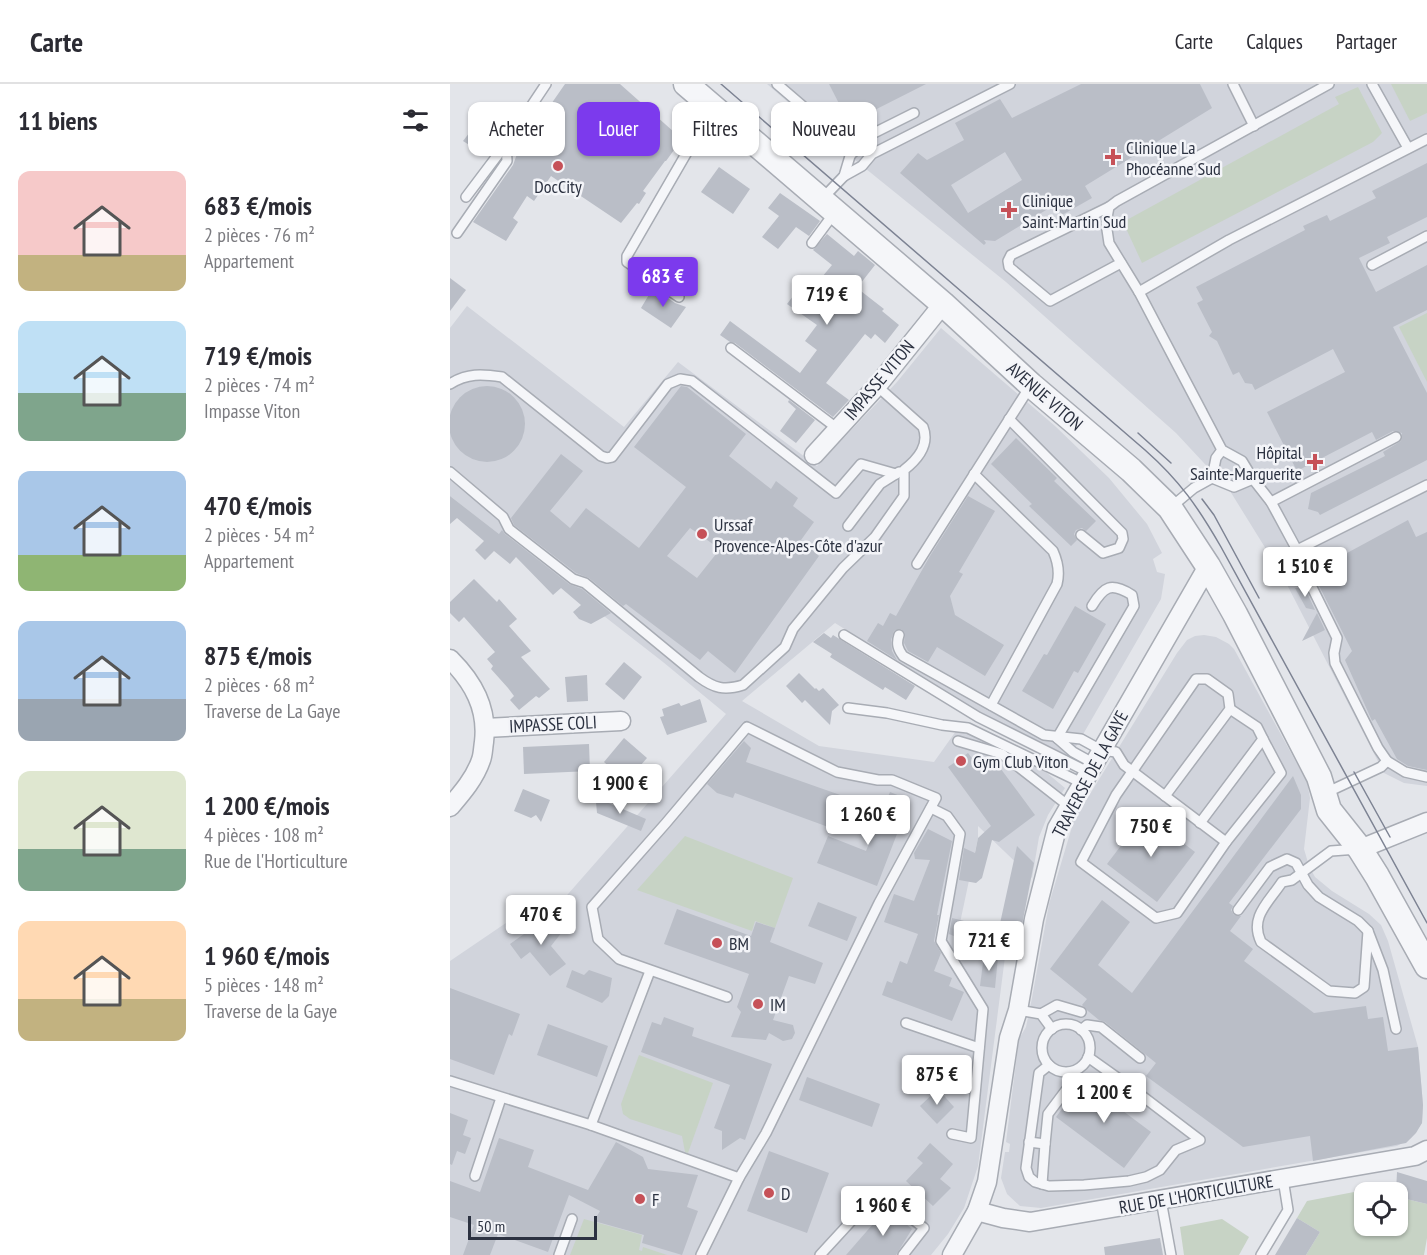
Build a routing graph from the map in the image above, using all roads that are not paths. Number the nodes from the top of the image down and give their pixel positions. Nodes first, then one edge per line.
1 (546, 84) edge
2 (686, 84) edge
3 (777, 84) edge
4 (1010, 84) edge
5 (1233, 84) edge
6 (1329, 84) edge
7 (1372, 84) edge
8 (534, 102) edge
9 (707, 102) edge
10 (798, 102) edge
11 (914, 112) dead end
12 (1254, 126) junction
13 (877, 131) edge
14 (1427, 139) edge
15 (759, 147) edge
16 (1408, 148) junction
17 (497, 156) edge
18 (507, 156) edge
19 (685, 156) edge
20 (850, 156) edge
21 (844, 176) junction
22 (466, 197) dead end
23 (828, 206) junction
24 (1109, 207) junction
25 (457, 233) dead end
26 (1427, 236) edge
27 (812, 243) dead end
28 (1121, 263) junction
29 (1371, 265) dead end
30 (1139, 292) junction
31 (679, 297) dead end
32 (943, 303) junction
33 (731, 348) dead end
34 (450, 384) edge
35 (1031, 385) junction
36 (877, 386) junction
37 (1009, 419) junction
38 (838, 429) junction
39 (1396, 437) dead end
40 (1222, 450) junction
41 (814, 455) dead end
42 (450, 472) edge
43 (900, 472) junction
44 (974, 474) junction
45 (1212, 478) junction
46 (1253, 479) junction
47 (1427, 485) edge
48 (1271, 502) junction
49 (1170, 508) junction
50 (848, 526) dead end
51 (1082, 535) dead end
52 (1297, 550) junction
53 (917, 564) dead end
54 (1208, 566) junction
55 (1092, 606) dead end
56 (844, 635) dead end
57 (899, 635) dead end
58 (450, 659) edge
59 (991, 705) junction
60 (848, 708) dead end
61 (1230, 709) junction
62 (621, 720) dead end
63 (485, 728) junction
64 (1057, 738) junction
65 (1263, 739) junction
66 (958, 741) dead end
67 (1387, 761) junction
68 (1091, 767) junction
69 (1132, 771) junction
70 (1427, 777) edge
71 (1326, 783) junction
72 (1165, 796) junction
73 (450, 807) edge
74 (1070, 807) junction
75 (931, 808) junction
76 (1427, 822) edge
77 (1200, 823) junction
78 (1226, 842) junction
79 (1360, 849) junction
80 (1302, 872) junction
81 (1238, 910) dead end
82 (1368, 931) junction
83 (1427, 966) edge
84 (650, 971) junction
85 (728, 997) dead end
86 (1018, 1010) junction
87 (1082, 1012) dead end
88 (1041, 1014) junction
89 (906, 1023) dead end
90 (1052, 1029) junction
91 (1396, 1029) dead end
92 (1081, 1030) junction
93 (979, 1047) junction
94 (1088, 1057) junction
95 (1140, 1058) dead end
96 (1049, 1065) junction
97 (450, 1081) edge
98 (1066, 1090) dead end
99 (501, 1098) junction
100 (591, 1125) junction
101 (952, 1134) dead end
102 (1029, 1142) junction
103 (1045, 1144) junction
104 (1421, 1153) edge
105 (476, 1176) dead end
106 (739, 1178) junction
107 (1283, 1179) junction
108 (1042, 1184) junction
109 (1161, 1200) junction
110 (977, 1210) junction
111 (572, 1219) dead end
112 (559, 1255) edge
113 (701, 1255) edge
114 (820, 1255) edge
115 (903, 1255) edge
116 (952, 1255) edge
117 (1171, 1255) edge
118 (1261, 1255) edge

1 - 8 lane
2 - 9 street, AVENUE VITON
3 - 10 lane
4 - 21 lane
5 - 12 lane
6 - 12 lane
7 - 16 lane
11 - 13 lane
12 - 24 lane
14 - 16 lane
15 - 23 street, AVENUE VITON
16 - 30 lane
17 - 22 lane
18 - 25 lane
19 - 31 lane
20 - 21 lane
21 - 23 lane
23 - 27 lane
23 - 32 street, AVENUE VITON
24 - 28 lane
24 - 28 lane
26 - 29 lane
28 - 30 lane
30 - 40 lane
32 - 35 street, AVENUE VITON
32 - 36 street, IMPASSE VITON
33 - 38 lane
34 - 43 lane
35 - 37 lane
35 - 49 street, AVENUE VITON
36 - 38 street, IMPASSE VITON
36 - 43 lane
37 - 44 lane
37 - 51 lane
38 - 41 street, IMPASSE VITON
39 - 48 lane
40 - 45 lane
40 - 46 lane
42 - 43 lane
43 - 50 lane
44 - 53 lane
44 - 59 lane
45 - 46 lane
45 - 49 lane
46 - 48 lane
47 - 52 lane
48 - 52 lane
49 - 54 street, AVENUE VITON
52 - 67 lane
54 - 68 street, TRAVERSE DE LA GAYE
54 - 71 street, AVENUE VITON
55 - 64 lane
56 - 68 lane
57 - 59 lane
58 - 63 street
59 - 64 lane
60 - 68 lane
61 - 65 lane
61 - 69 lane
61 - 72 lane
62 - 63 street, IMPASSE COLI
63 - 73 street
64 - 68 lane
64 - 68 lane
65 - 77 lane
65 - 78 lane
66 - 74 lane
67 - 70 lane
67 - 71 lane
68 - 69 lane
68 - 74 street, TRAVERSE DE LA GAYE
69 - 72 lane
69 - 78 lane
71 - 79 street, AVENUE VITON
72 - 77 lane
74 - 86 street, TRAVERSE DE LA GAYE
75 - 84 lane
75 - 93 lane
75 - 106 lane
76 - 79 street
77 - 78 lane
79 - 80 lane
79 - 83 street, AVENUE VITON
80 - 81 lane
80 - 82 lane
80 - 82 lane
82 - 91 lane
84 - 85 lane
84 - 100 lane
86 - 88 lane
86 - 110 street, TRAVERSE DE LA GAYE
87 - 88 lane
88 - 90 lane
89 - 93 lane
90 - 92 lane
90 - 96 lane
92 - 94 lane
92 - 95 lane
93 - 101 lane
94 - 96 lane
94 - 108 lane
96 - 102 lane
97 - 99 lane
98 - 103 lane
99 - 100 lane
99 - 105 lane
100 - 106 lane
102 - 103 lane
102 - 108 lane
103 - 108 lane
104 - 107 street, RUE DE L'HORTICULTURE
106 - 113 lane
107 - 109 street, RUE DE L'HORTICULTURE
107 - 118 lane
109 - 110 street, RUE DE L'HORTICULTURE
109 - 117 lane
110 - 116 street
111 - 112 lane
114 - 115 lane

